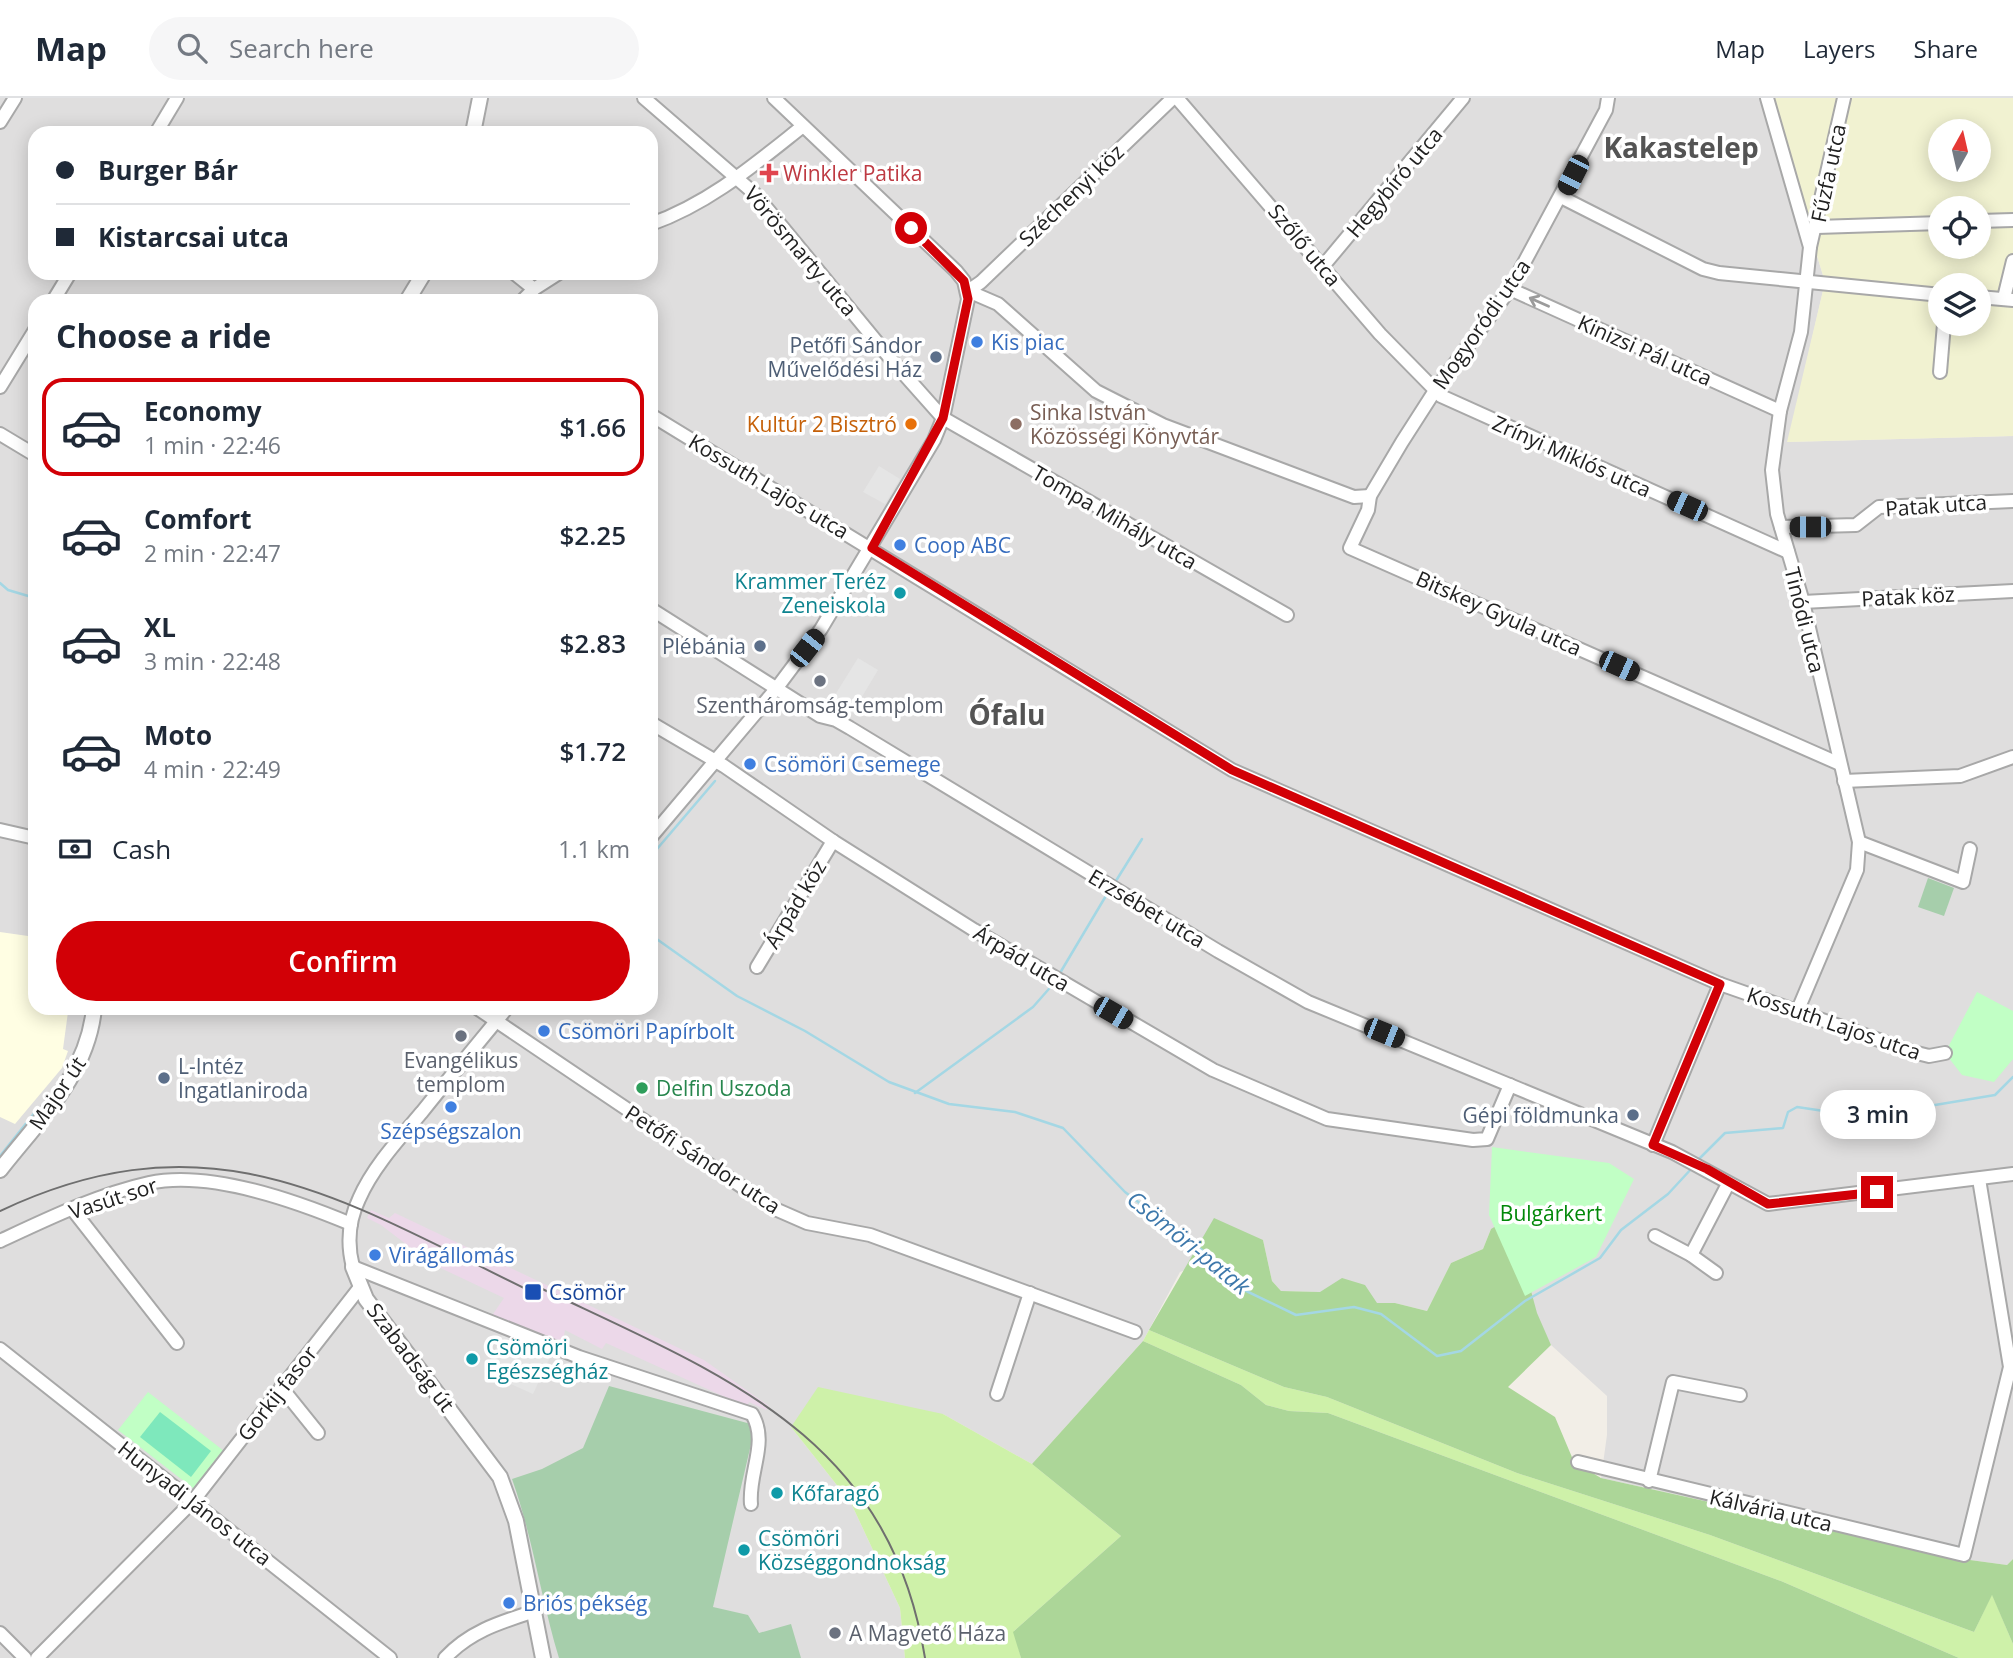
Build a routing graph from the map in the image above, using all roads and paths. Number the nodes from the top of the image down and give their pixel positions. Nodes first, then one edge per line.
1 (15, 98) edge
2 (177, 98) edge
3 (480, 98) edge
4 (644, 98) edge
5 (774, 98) edge
6 (1175, 98) edge
7 (1463, 98) edge
8 (1608, 98) edge
9 (1767, 98) edge
10 (1844, 98) edge
11 (2, 113) edge
12 (160, 126) edge
13 (474, 126) edge
14 (803, 126) junction
15 (739, 178) junction
16 (1561, 197) junction
17 (2013, 220) edge
18 (658, 221) edge
19 (1991, 221) edge
20 (1928, 223) edge
21 (1817, 227) junction
22 (1810, 247) junction
23 (2013, 261) edge
24 (1324, 265) junction
25 (523, 280) edge
26 (548, 280) edge
27 (1808, 282) junction
28 (534, 289) junction
29 (1510, 289) junction
30 (968, 290) junction
31 (529, 294) edge
32 (1928, 294) edge
33 (1991, 298) edge
34 (2009, 299) edge
35 (1943, 336) edge
36 (28, 341) edge
37 (1940, 372) dead end
38 (0, 387) edge
39 (1436, 389) junction
40 (1780, 411) junction
41 (943, 418) junction
42 (658, 419) edge
43 (0, 434) edge
44 (28, 451) edge
45 (1370, 496) junction
46 (2013, 500) edge
47 (1781, 527) junction
48 (872, 548) junction
49 (1350, 548) joint
50 (1788, 552) junction
51 (2013, 591) edge
52 (1803, 601) junction
53 (658, 613) edge
54 (1287, 615) dead end
55 (776, 689) junction
56 (658, 727) edge
57 (2013, 757) edge
58 (715, 761) junction
59 (1840, 764) junction
60 (1844, 781) junction
61 (658, 829) edge
62 (0, 830) edge
63 (28, 836) edge
64 (834, 841) junction
65 (1859, 842) junction
66 (1970, 849) dead end
67 (757, 967) dead end
68 (1720, 984) junction
69 (1797, 1012) junction
70 (93, 1015) edge
71 (488, 1015) edge
72 (502, 1015) edge
73 (497, 1021) junction
74 (1945, 1053) dead end
75 (1510, 1085) junction
76 (1653, 1145) junction
77 (0, 1170) edge
78 (2013, 1174) edge
79 (1979, 1179) junction
80 (1728, 1184) junction
81 (74, 1210) junction
82 (351, 1224) junction
83 (1656, 1236) dead end
84 (0, 1241) edge
85 (1691, 1255) junction
86 (353, 1267) junction
87 (1716, 1273) dead end
88 (361, 1286) junction
89 (1030, 1293) junction
90 (1135, 1332) dead end
91 (177, 1343) dead end
92 (0, 1349) edge
93 (2011, 1366) edge
94 (281, 1387) junction
95 (998, 1394) dead end
96 (1740, 1395) dead end
97 (318, 1433) dead end
98 (1578, 1462) dead end
99 (1649, 1481) junction
100 (193, 1501) junction
101 (751, 1504) dead end
102 (535, 1611) junction
103 (0, 1633) edge
104 (25, 1658) edge
105 (37, 1658) edge
106 (390, 1658) edge
107 (445, 1658) edge
108 (543, 1658) edge

1 - 11 street
2 - 12 street
3 - 13 street
4 - 15 street, Vörösmarty utca
5 - 14 street
6 - 24 street, Szőlő utca
6 - 30 street, Széchenyi köz
7 - 24 street, Hegybíró utca
8 - 16 street, Mogyoródi utca
9 - 22 street, Tinódi utca
10 - 21 street, Fűzfa utca
14 - 15 street
14 - 30 street
15 - 18 street
15 - 41 street, Vörösmarty utca
16 - 27 street
16 - 29 street, Mogyoródi utca
17 - 19 street
20 - 21 street
21 - 22 street, Fűzfa utca
22 - 27 street, Tinódi utca
23 - 34 street
24 - 39 street, Szőlő utca
25 - 28 street
26 - 28 street
27 - 32 street
27 - 40 street, Tinódi utca
28 - 31 street
29 - 39 street, Mogyoródi utca
40 -> 29 street, Kinizsi Pál utca
30 - 41 street
30 - 45 street
33 - 34 street
35 - 37 street
36 - 38 street
39 - 45 street, Mogyoródi utca
39 - 50 street, Zrínyi Miklós utca
40 - 47 street, Tinódi utca
41 - 48 street
41 - 54 street, Tompa Mihály utca
42 - 48 street, Kossuth Lajos utca
43 - 44 street
45 - 49 street, Mogyoródi utca
46 - 47 street, Patak utca
47 - 50 street, Tinódi utca
48 - 55 street
48 - 68 street, Kossuth Lajos utca
49 - 59 street, Bitskey Gyula utca
50 - 52 street, Tinódi utca
51 - 52 street, Patak köz
52 - 59 street, Tinódi utca
53 - 55 street, Erzsébet utca
55 - 58 street
55 - 75 street, Erzsébet utca
56 - 58 street, Árpád utca
57 - 60 street
58 - 61 street
58 - 64 street, Árpád utca
59 - 60 street, Tinódi utca
60 - 65 street, Tinódi utca
62 - 63 street
64 - 67 street, Árpád köz
64 - 75 street, Árpád utca
65 - 66 street
65 - 69 street, Tinódi utca
68 - 69 street, Kossuth Lajos utca
68 - 76 street
69 - 74 street, Kossuth Lajos utca
70 - 77 street, Major út
71 - 73 street, Petőfi Sándor utca
72 - 73 street, Szabadság út
73 - 82 street, Szabadság út
73 - 89 street, Petőfi Sándor utca
75 - 76 street, Erzsébet utca
76 - 80 street, Erzsébet utca
78 - 79 street, Erzsébet utca
79 - 80 street, Erzsébet utca
79 - 93 street
80 - 85 street
81 - 82 street, Vasút sor
81 - 84 street, Vasút sor
81 - 91 street
82 - 86 street, Szabadság út
83 - 85 street
85 - 87 street
86 - 88 street, Szabadság út
86 - 101 street
88 - 94 street, Gorkij fasor
88 - 102 street, Szabadság út
89 - 90 street, Petőfi Sándor utca
89 - 95 street
92 - 100 street, Hunyadi János utca
93 - 99 street, Kálvária utca
94 - 97 street
94 - 100 street, Gorkij fasor
96 - 99 street
98 - 99 street, Kálvária utca
100 - 105 street, Gorkij fasor
100 - 106 street, Hunyadi János utca
102 - 107 street
102 - 108 street, Szabadság út
103 - 104 street

